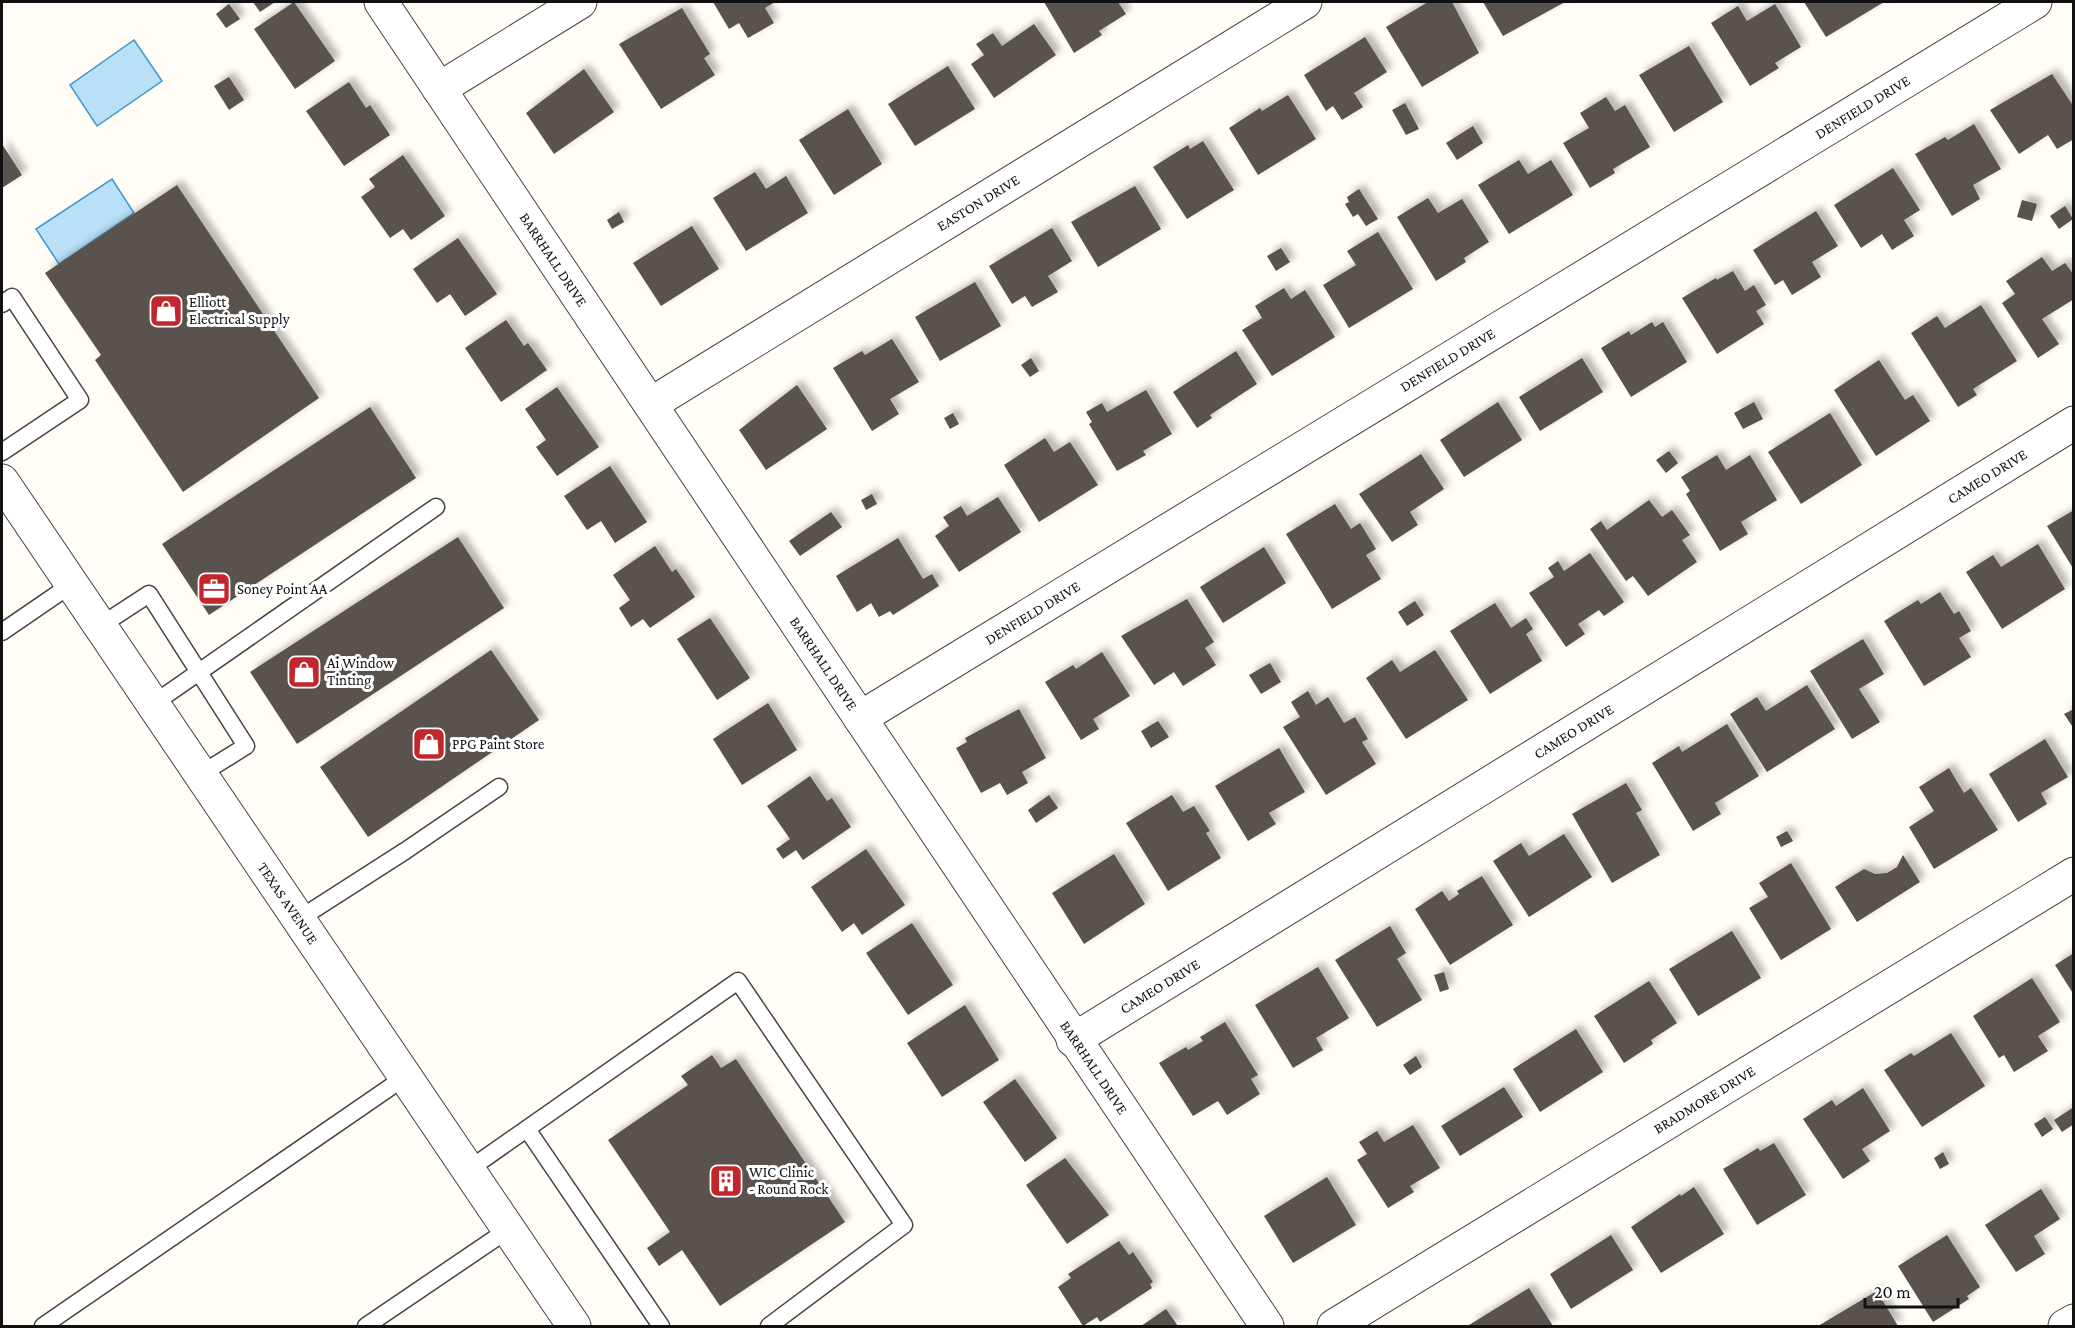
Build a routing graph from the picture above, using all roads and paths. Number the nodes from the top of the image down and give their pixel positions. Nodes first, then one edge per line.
1 (381, 2) edge
2 (580, 2) edge
3 (1305, 2) edge
4 (2035, 2) edge
5 (439, 89) junction
6 (2, 304) edge
7 (651, 404) junction
8 (2073, 423) edge
9 (2, 452) edge
10 (7, 501) edge
11 (436, 507) dead end
12 (72, 585) junction
13 (100, 626) junction
14 (2, 632) edge
15 (199, 672) junction
16 (153, 705) junction
17 (860, 718) junction
18 (201, 774) junction
19 (499, 787) dead end
20 (2073, 874) edge
21 (298, 919) junction
22 (1073, 1040) junction
23 (405, 1077) junction
24 (527, 1129) junction
25 (468, 1170) junction
26 (508, 1229) junction
27 (2073, 1321) edge
28 (43, 1326) edge
29 (366, 1326) edge
30 (574, 1326) edge
31 (661, 1326) edge
32 (769, 1326) edge
33 (1266, 1326) edge
34 (1334, 1326) edge
35 (2065, 1326) edge

1 - 5 street, BARRHALL DRIVE
2 - 5 street
3 - 7 street, EASTON DRIVE
4 - 17 street, DENFIELD DRIVE
5 - 7 street, BARRHALL DRIVE
6 - 9 lane
7 - 17 street, BARRHALL DRIVE
8 - 22 street, CAMEO DRIVE
10 - 12 street, TEXAS AVENUE
11 - 15 lane
12 - 13 street, TEXAS AVENUE
12 - 14 lane
13 - 15 lane
13 - 16 street, TEXAS AVENUE
15 - 16 lane
15 - 18 lane
16 - 18 street, TEXAS AVENUE
17 - 22 street, BARRHALL DRIVE
18 - 21 street, TEXAS AVENUE
19 - 21 lane
20 - 34 street, BRADMORE DRIVE
21 - 23 street, TEXAS AVENUE
22 - 33 street, BARRHALL DRIVE
23 - 25 street, TEXAS AVENUE
23 - 28 lane
24 - 25 lane
24 - 31 lane
24 - 32 lane
25 - 26 street, TEXAS AVENUE
26 - 29 lane
26 - 30 street, TEXAS AVENUE
27 - 35 street

